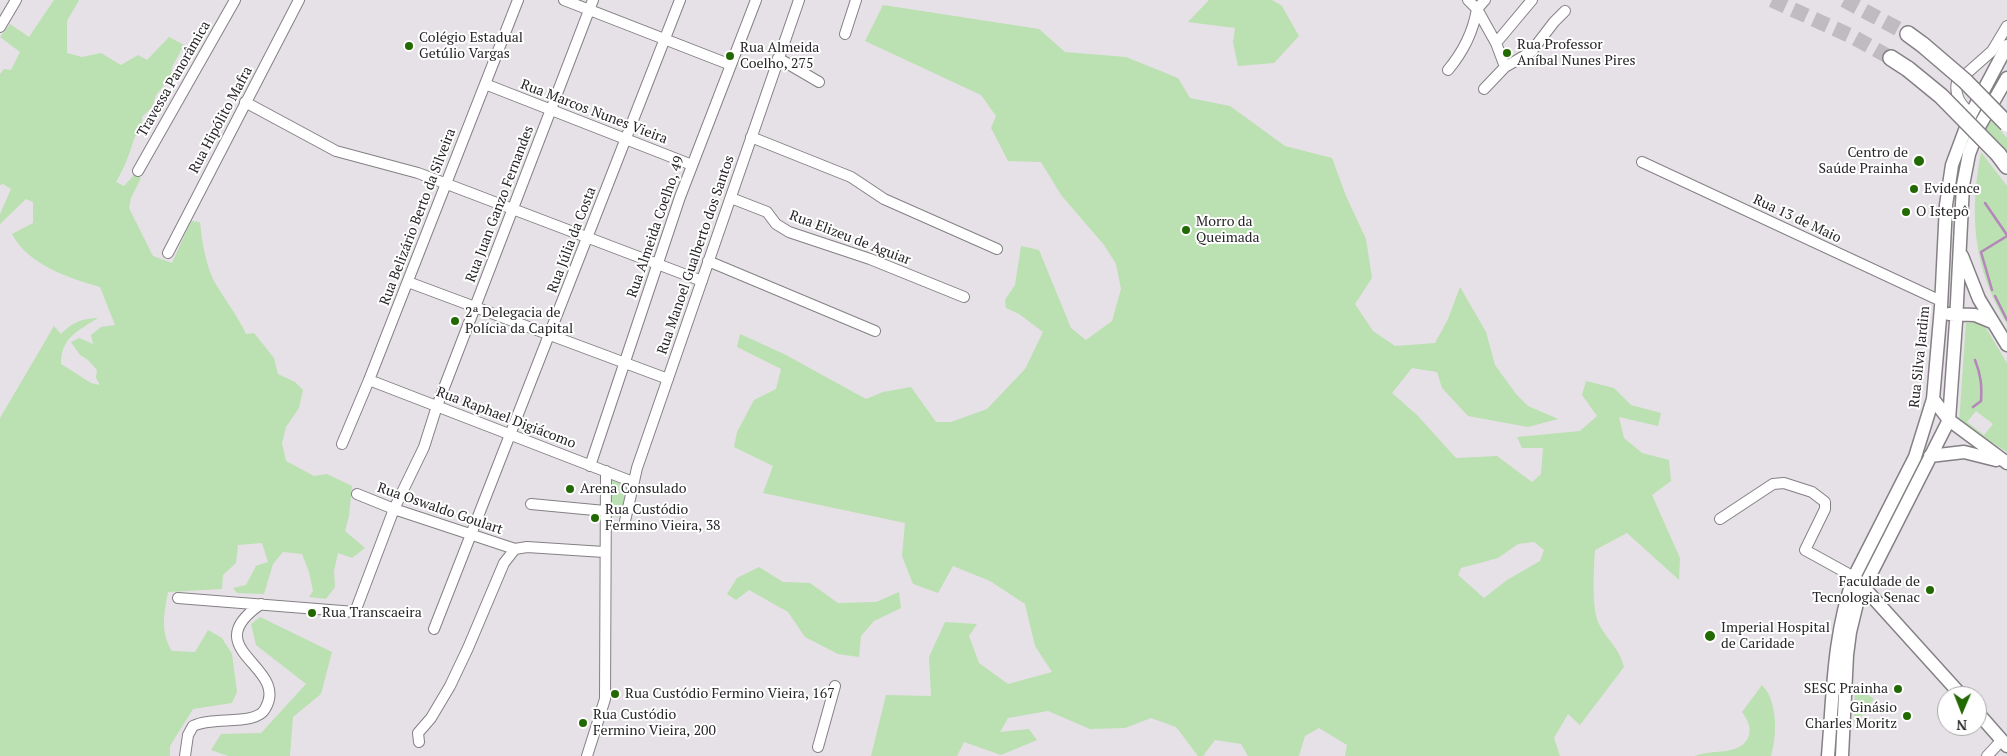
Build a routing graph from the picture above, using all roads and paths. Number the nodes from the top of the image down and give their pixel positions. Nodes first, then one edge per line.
1 (16, 0) edge
2 (234, 0) edge
3 (299, 0) edge
4 (518, 0) edge
5 (564, 0) edge
6 (680, 0) edge
7 (756, 0) edge
8 (798, 0) edge
9 (856, 0) edge
10 (1468, 0) edge
11 (1485, 0) edge
12 (1526, 2) edge
13 (591, 5) edge
14 (1477, 10) junction
15 (1565, 11) dead end
16 (2007, 26) edge
17 (0, 27) edge
18 (845, 34) dead end
19 (1908, 34) tunnel mouth
20 (664, 39) junction
21 (1496, 42) junction
22 (2007, 49) edge
23 (778, 58) junction
24 (1891, 58) tunnel mouth
25 (731, 65) junction
26 (1505, 67) junction
27 (1448, 70) dead end
28 (2007, 78) edge
29 (819, 82) dead end
30 (485, 84) junction
31 (1484, 89) dead end
32 (2007, 91) edge
33 (1994, 97) junction
34 (245, 102) junction
35 (550, 110) junction
36 (1971, 114) junction
37 (2007, 124) edge
38 (751, 137) junction
39 (626, 139) junction
40 (1642, 162) dead end
41 (692, 165) junction
42 (2007, 166) edge
43 (138, 171) dead end
44 (447, 183) junction
45 (731, 198) junction
46 (512, 208) junction
47 (587, 237) junction
48 (1959, 247) junction
49 (997, 249) dead end
50 (168, 253) dead end
51 (708, 261) junction
52 (657, 264) junction
53 (702, 281) junction
54 (408, 282) junction
55 (964, 297) dead end
56 (1941, 301) junction
57 (475, 307) junction
58 (1957, 313) junction
59 (1940, 318) junction
60 (1992, 322) junction
61 (875, 331) dead end
62 (549, 335) junction
63 (2007, 345) edge
64 (624, 363) junction
65 (369, 380) junction
66 (668, 380) junction
67 (1933, 399) junction
68 (437, 406) junction
69 (1949, 420) junction
70 (510, 435) junction
71 (342, 444) dead end
72 (1930, 456) junction
73 (2007, 463) edge
74 (590, 466) junction
75 (606, 471) junction
76 (633, 482) junction
77 (357, 494) dead end
78 (531, 504) dead end
79 (394, 509) junction
80 (604, 515) junction
81 (1720, 519) dead end
82 (625, 521) dead end
83 (472, 534) junction
84 (515, 549) junction
85 (604, 552) junction
86 (1859, 582) junction
87 (178, 598) dead end
88 (261, 604) junction
89 (434, 629) dead end
90 (835, 686) dead end
91 (1953, 686) edge
92 (1987, 723) edge
93 (419, 742) dead end
94 (2005, 743) edge
95 (818, 747) dead end
96 (185, 756) edge
97 (587, 756) edge
98 (1828, 756) edge
99 (1842, 756) edge
100 (1987, 756) edge

1 - 17 street
2 - 43 street, Travessa Panorâmica
3 - 34 street, Rua Hipólito Mafra
4 - 30 street, Rua Belizário Berto da Silveira
5 - 13 street
6 - 20 street, Rua Júlia da Costa
7 - 25 street, Rua Almeida Coelho, 49
8 - 23 street, Rua Manoel Gualberto dos Santos
9 - 18 street
10 - 14 street
11 - 14 street
12 - 21 street
13 - 20 street
13 - 35 street, Rua Juan Ganzo Fernandes
14 - 21 street
14 - 27 street
15 - 26 street
16 - 36 street
19 - 37 highway, bridge
20 - 25 street
20 - 39 street, Rua Júlia da Costa
21 - 26 street
22 - 36 main road, Rua Silva Jardim
23 - 29 street
23 - 38 street, Rua Manoel Gualberto dos Santos
24 - 42 highway, bridge
25 - 41 street, Rua Almeida Coelho, 49
26 - 31 street
28 - 33 main road, Rua Silva Jardim
30 - 35 street, Rua Marcos Nunes Vieira
30 - 44 street, Rua Belizário Berto da Silveira
32 - 33 main road
33 - 48 main road, Rua Silva Jardim
34 - 44 street
34 - 50 street, Rua Hipólito Mafra
35 - 39 street, Rua Marcos Nunes Vieira
35 - 46 street, Rua Juan Ganzo Fernandes
36 - 56 main road, Rua Silva Jardim
38 - 45 street, Rua Manoel Gualberto dos Santos
38 - 49 street
39 - 41 street, Rua Marcos Nunes Vieira
39 - 47 street, Rua Júlia da Costa
40 - 56 street, Rua 13 de Maio
41 - 52 street, Rua Almeida Coelho, 49
44 - 46 street
44 - 54 street, Rua Belizário Berto da Silveira
45 - 51 street, Rua Manoel Gualberto dos Santos
45 - 55 street, Rua Elizeu de Aguiar
46 - 47 street
46 - 57 street, Rua Juan Ganzo Fernandes
47 - 52 street
47 - 62 street, Rua Júlia da Costa
48 - 58 main road, Rua Silva Jardim
48 - 60 main road
51 - 53 street, Rua Manoel Gualberto dos Santos
51 - 61 street
52 - 53 street
52 - 64 street, Rua Almeida Coelho, 49
53 - 66 street, Rua Manoel Gualberto dos Santos
54 - 57 street
54 - 65 street, Rua Belizário Berto da Silveira
56 - 59 main road, Rua Silva Jardim
57 - 62 street
57 - 68 street, Rua Juan Ganzo Fernandes
58 - 59 main road
58 - 60 main road
58 - 69 main road, Rua Silva Jardim
59 - 67 main road, Rua Silva Jardim
60 - 63 main road
62 - 64 street
62 - 70 street, Rua Júlia da Costa
64 - 66 street
64 - 74 street, Rua Almeida Coelho, 49
65 - 68 street, Rua Raphael Digiácomo
65 - 71 street, Rua Belizário Berto da Silveira
66 - 76 street, Rua Manoel Gualberto dos Santos
67 - 69 main road
67 - 86 main road, Rua Silva Jardim
68 - 70 street, Rua Raphael Digiácomo
68 - 79 street, Rua Juan Ganzo Fernandes
69 - 72 main road, Rua Silva Jardim
69 - 73 main road
70 - 74 street, Rua Raphael Digiácomo
70 - 83 street, Rua Júlia da Costa
72 - 73 main road
72 - 86 main road, Rua Silva Jardim
74 - 75 street, Rua Raphael Digiácomo
75 - 76 street, Rua Raphael Digiácomo
75 - 80 street
76 - 82 street, Rua Manoel Gualberto dos Santos
77 - 79 street, Rua Oswaldo Goulart
78 - 80 street
79 - 83 street, Rua Oswaldo Goulart
79 - 88 street, Rua Juan Ganzo Fernandes
80 - 85 street
81 - 86 street
83 - 84 street, Rua Oswaldo Goulart
83 - 89 street, Rua Júlia da Costa
84 - 85 street
84 - 93 street
85 - 97 street
86 - 91 main road
86 - 98 main road, Rua Silva Jardim
86 - 99 main road, Rua Silva Jardim
87 - 88 street
88 - 96 street
90 - 95 street
92 - 94 main road
94 - 100 street

